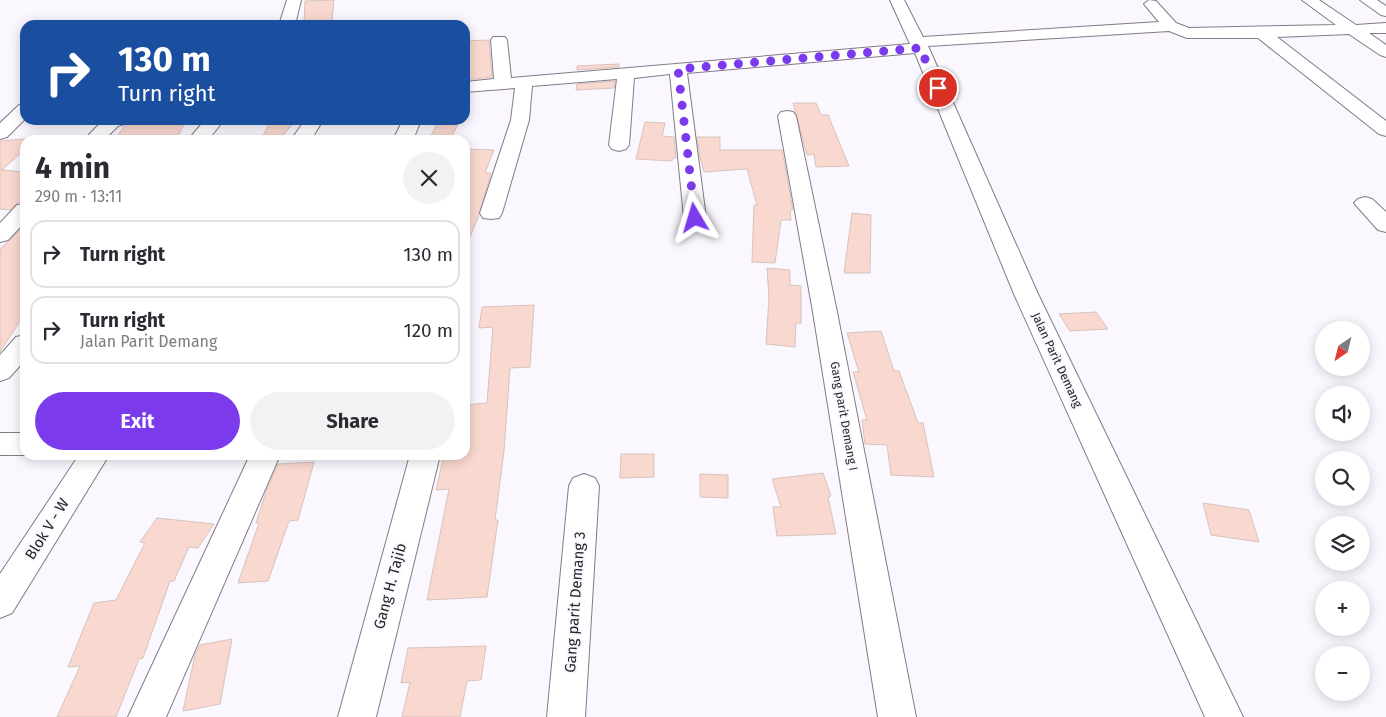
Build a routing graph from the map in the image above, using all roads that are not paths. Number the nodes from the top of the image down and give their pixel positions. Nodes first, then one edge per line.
1 (294, 0) edge
2 (897, 0) edge
3 (1309, 0) edge
4 (1367, 0) edge
5 (1151, 4) dead end
6 (1386, 12) edge
7 (288, 20) edge
8 (1172, 26) junction
9 (1386, 28) edge
10 (1353, 29) junction
11 (1262, 33) junction
12 (499, 40) dead end
13 (919, 45) junction
14 (1386, 52) edge
15 (678, 69) junction
16 (626, 74) junction
17 (524, 82) junction
18 (501, 84) junction
19 (470, 87) edge
20 (20, 114) edge
21 (787, 116) dead end
22 (108, 125) edge
23 (211, 125) edge
24 (1386, 130) edge
25 (0, 133) edge
26 (99, 135) edge
27 (202, 135) edge
28 (620, 145) dead end
29 (1365, 203) dead end
30 (490, 213) dead end
31 (20, 215) edge
32 (695, 218) dead end
33 (1386, 225) edge
34 (0, 236) edge
35 (20, 349) edge
36 (0, 372) edge
37 (0, 444) edge
38 (20, 444) edge
39 (91, 460) edge
40 (263, 460) edge
41 (424, 460) edge
42 (584, 486) dead end
43 (0, 603) edge
44 (147, 717) edge
45 (357, 717) edge
46 (566, 717) edge
47 (897, 717) edge
48 (1224, 717) edge

1 - 7 street
2 - 13 street, Jalan Parit Demang
3 - 10 street
4 - 6 street
5 - 8 street
8 - 11 street
8 - 13 street
9 - 10 street
10 - 11 street
10 - 14 street
11 - 24 street
12 - 18 street
13 - 15 street
13 - 48 street, Jalan Parit Demang
15 - 16 street
15 - 32 street
16 - 17 street
16 - 28 street
17 - 18 street
17 - 30 street
18 - 19 street
20 - 25 street
21 - 47 street, Gang parit Demang I
22 - 26 street
23 - 27 street
29 - 33 street
31 - 34 street
35 - 36 street
37 - 38 street
39 - 43 street, Blok V - W
40 - 44 street
41 - 45 street, Gang H. Tajib
42 - 46 street, Gang parit Demang 3

